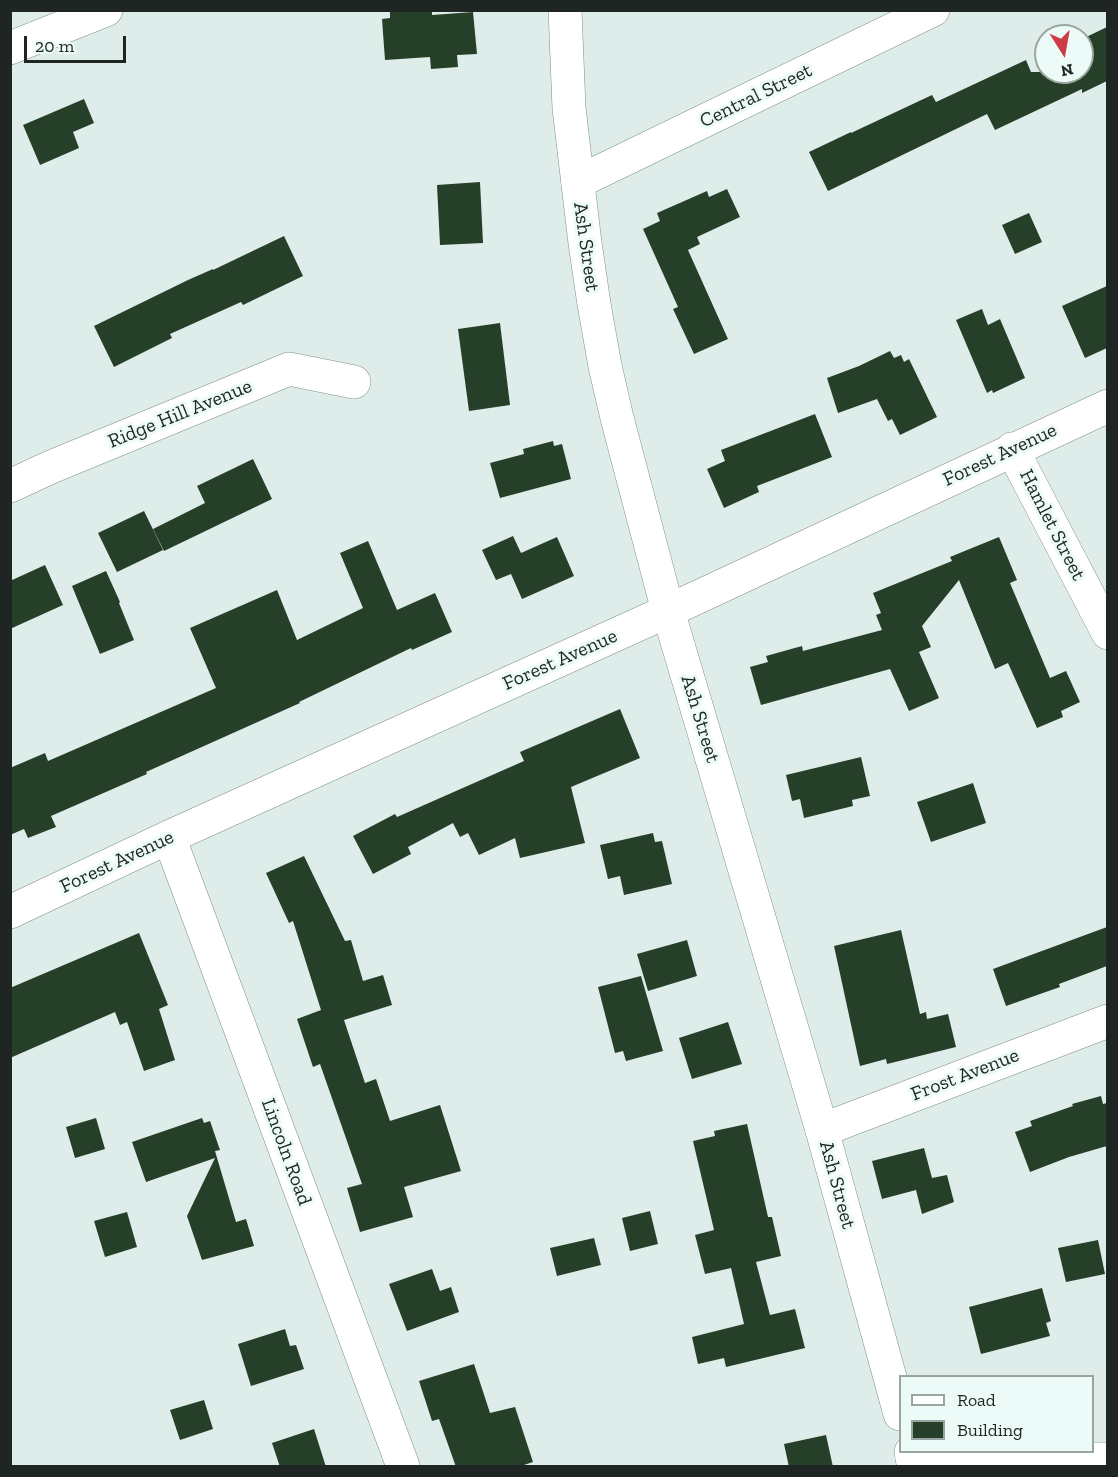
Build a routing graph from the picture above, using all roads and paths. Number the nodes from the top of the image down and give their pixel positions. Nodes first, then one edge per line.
1 (105, 10) edge
2 (565, 10) edge
3 (933, 10) edge
4 (10, 48) edge
5 (578, 182) junction
6 (354, 382) dead end
7 (1107, 406) edge
8 (1012, 449) junction
9 (10, 486) edge
10 (668, 611) junction
11 (1107, 633) edge
12 (169, 837) junction
13 (10, 912) edge
14 (1107, 1021) edge
15 (822, 1130) junction
16 (899, 1410) edge
17 (912, 1459) edge
18 (1107, 1460) edge
19 (403, 1467) edge

1 - 4 street
2 - 5 street, Ash Street
3 - 5 street, Central Street
5 - 10 street, Ash Street
6 - 9 street, Ridge Hill Avenue
7 - 8 street, Forest Avenue
8 - 10 street, Forest Avenue
8 - 11 street, Hamlet Street
10 - 12 street, Forest Avenue
10 - 15 street, Ash Street
12 - 13 street, Forest Avenue
12 - 19 street, Lincoln Road
14 - 15 street, Frost Avenue
15 - 16 street, Ash Street
17 - 18 street

